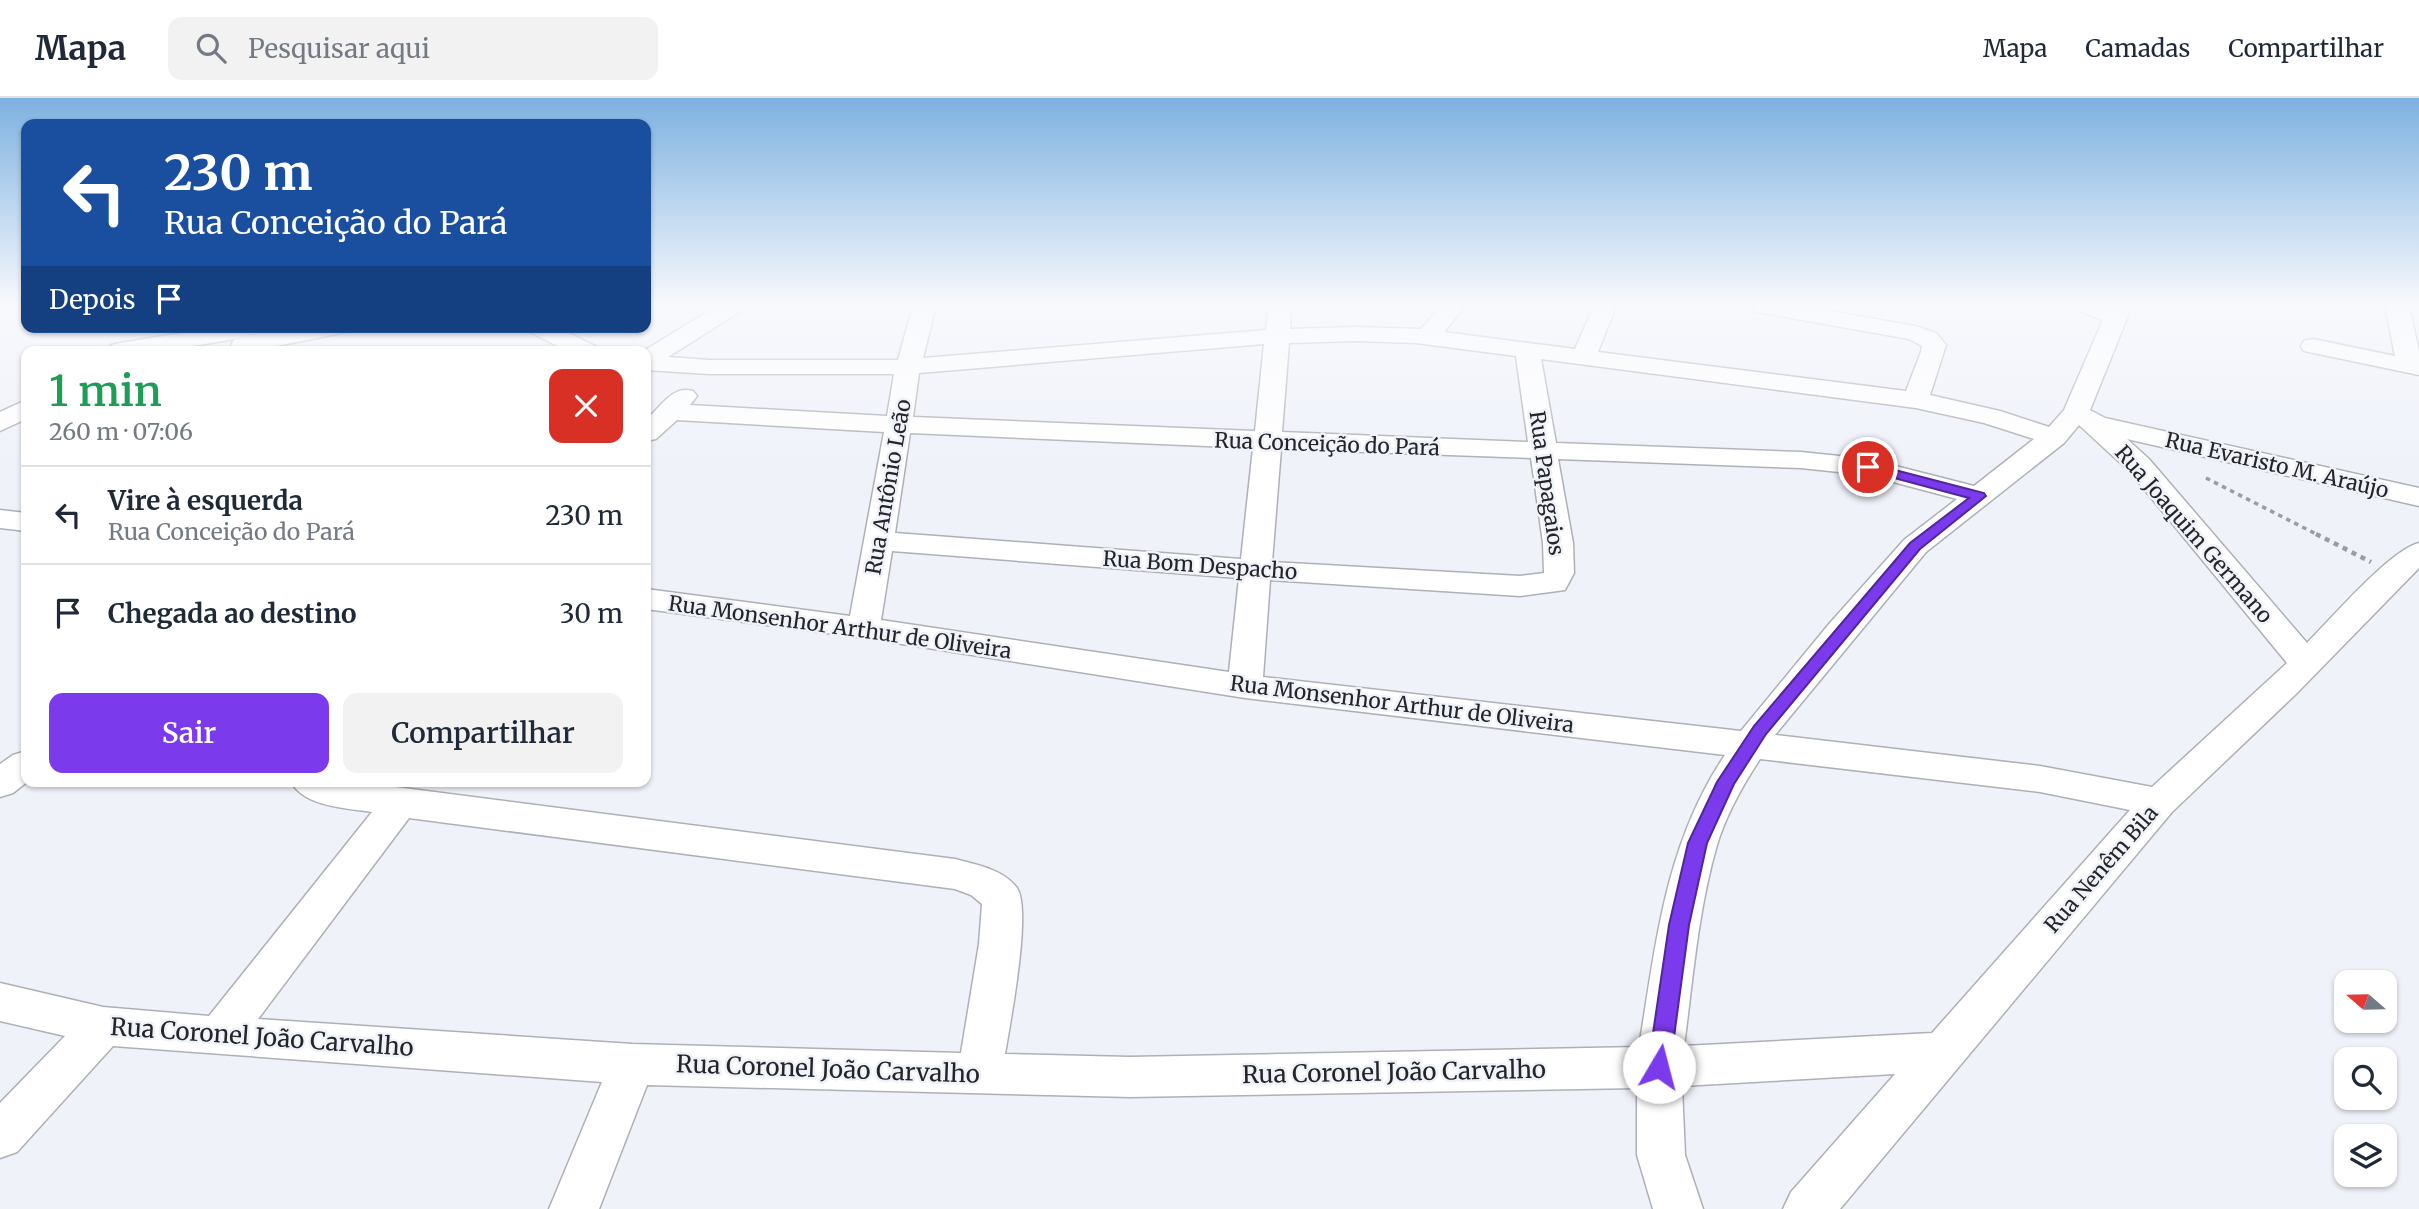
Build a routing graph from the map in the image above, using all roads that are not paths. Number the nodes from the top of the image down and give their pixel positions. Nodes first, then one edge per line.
1 (911, 358) edge
2 (1022, 358) edge
3 (1276, 358) edge
4 (1528, 358) edge
5 (1584, 358) edge
6 (1931, 358) edge
7 (2094, 358) edge
8 (2371, 358) edge
9 (651, 362) edge
10 (709, 367) junction
11 (2415, 367) edge
12 (908, 368) junction
13 (1916, 400) junction
14 (21, 411) edge
15 (671, 412) junction
16 (0, 423) edge
17 (899, 425) junction
18 (2075, 425) junction
19 (651, 429) edge
20 (1270, 441) junction
21 (1544, 452) junction
22 (1980, 496) junction
23 (2419, 497) edge
24 (0, 519) edge
25 (21, 521) edge
26 (880, 541) junction
27 (2411, 566) edge
28 (1256, 570) junction
29 (1520, 586) joint
30 (651, 600) edge
31 (864, 628) junction
32 (2306, 664) junction
33 (1245, 686) junction
34 (1750, 745) junction
35 (21, 768) edge
36 (0, 783) edge
37 (320, 787) edge
38 (2159, 802) junction
39 (400, 803) junction
40 (0, 1002) edge
41 (103, 1026) junction
42 (220, 1036) junction
43 (1943, 1052) junction
44 (632, 1064) junction
45 (1659, 1067) junction
46 (980, 1074) junction
47 (0, 1136) edge
48 (575, 1209) edge
49 (1678, 1209) edge
50 (1808, 1209) edge

1 - 12 street, Rua Antônio Leão
2 - 12 street, Rua Evaristo M. Araújo
3 - 20 street
4 - 21 street, Rua Papagaios
5 - 13 street, Rua Evaristo M. Araújo
6 - 13 street
7 - 18 street
8 - 11 street
9 - 10 street, Rua Evaristo M. Araújo
10 - 12 street, Rua Evaristo M. Araújo
10 - 15 street
12 - 17 street, Rua Antônio Leão
13 - 18 street, Rua Evaristo M. Araújo
14 - 16 street
15 - 17 street, Rua Conceição do Pará
15 - 19 street
17 - 20 street, Rua Conceição do Pará
17 - 26 street, Rua Antônio Leão
18 - 22 street
18 - 23 street, Rua Evaristo M. Araújo
18 - 32 street, Rua Joaquim Germano
20 - 21 street, Rua Conceição do Pará
20 - 28 street
21 - 22 street, Rua Conceição do Pará
21 - 29 street, Rua Papagaios
22 - 34 street
24 - 25 street
26 - 28 street, Rua Bom Despacho
26 - 31 street, Rua Antônio Leão
27 - 32 street, Rua Nenêm Bila
28 - 29 street, Rua Bom Despacho
28 - 33 street
30 - 31 street, Rua Monsenhor Arthur de Oliveira
31 - 33 street, Rua Monsenhor Arthur de Oliveira
32 - 38 street, Rua Nenêm Bila
33 - 34 street, Rua Monsenhor Arthur de Oliveira
34 - 38 street, Rua Monsenhor Arthur de Oliveira
34 - 45 street
35 - 36 street
37 - 39 street
38 - 43 street, Rua Nenêm Bila
39 - 42 street
39 - 46 street
40 - 41 street, Rua Coronel João Carvalho
41 - 42 street, Rua Coronel João Carvalho
41 - 47 street
42 - 44 street, Rua Coronel João Carvalho
43 - 45 street, Rua Coronel João Carvalho
43 - 50 street, Rua Nenêm Bila
44 - 46 street, Rua Coronel João Carvalho
44 - 48 street
45 - 46 street, Rua Coronel João Carvalho
45 - 49 street

